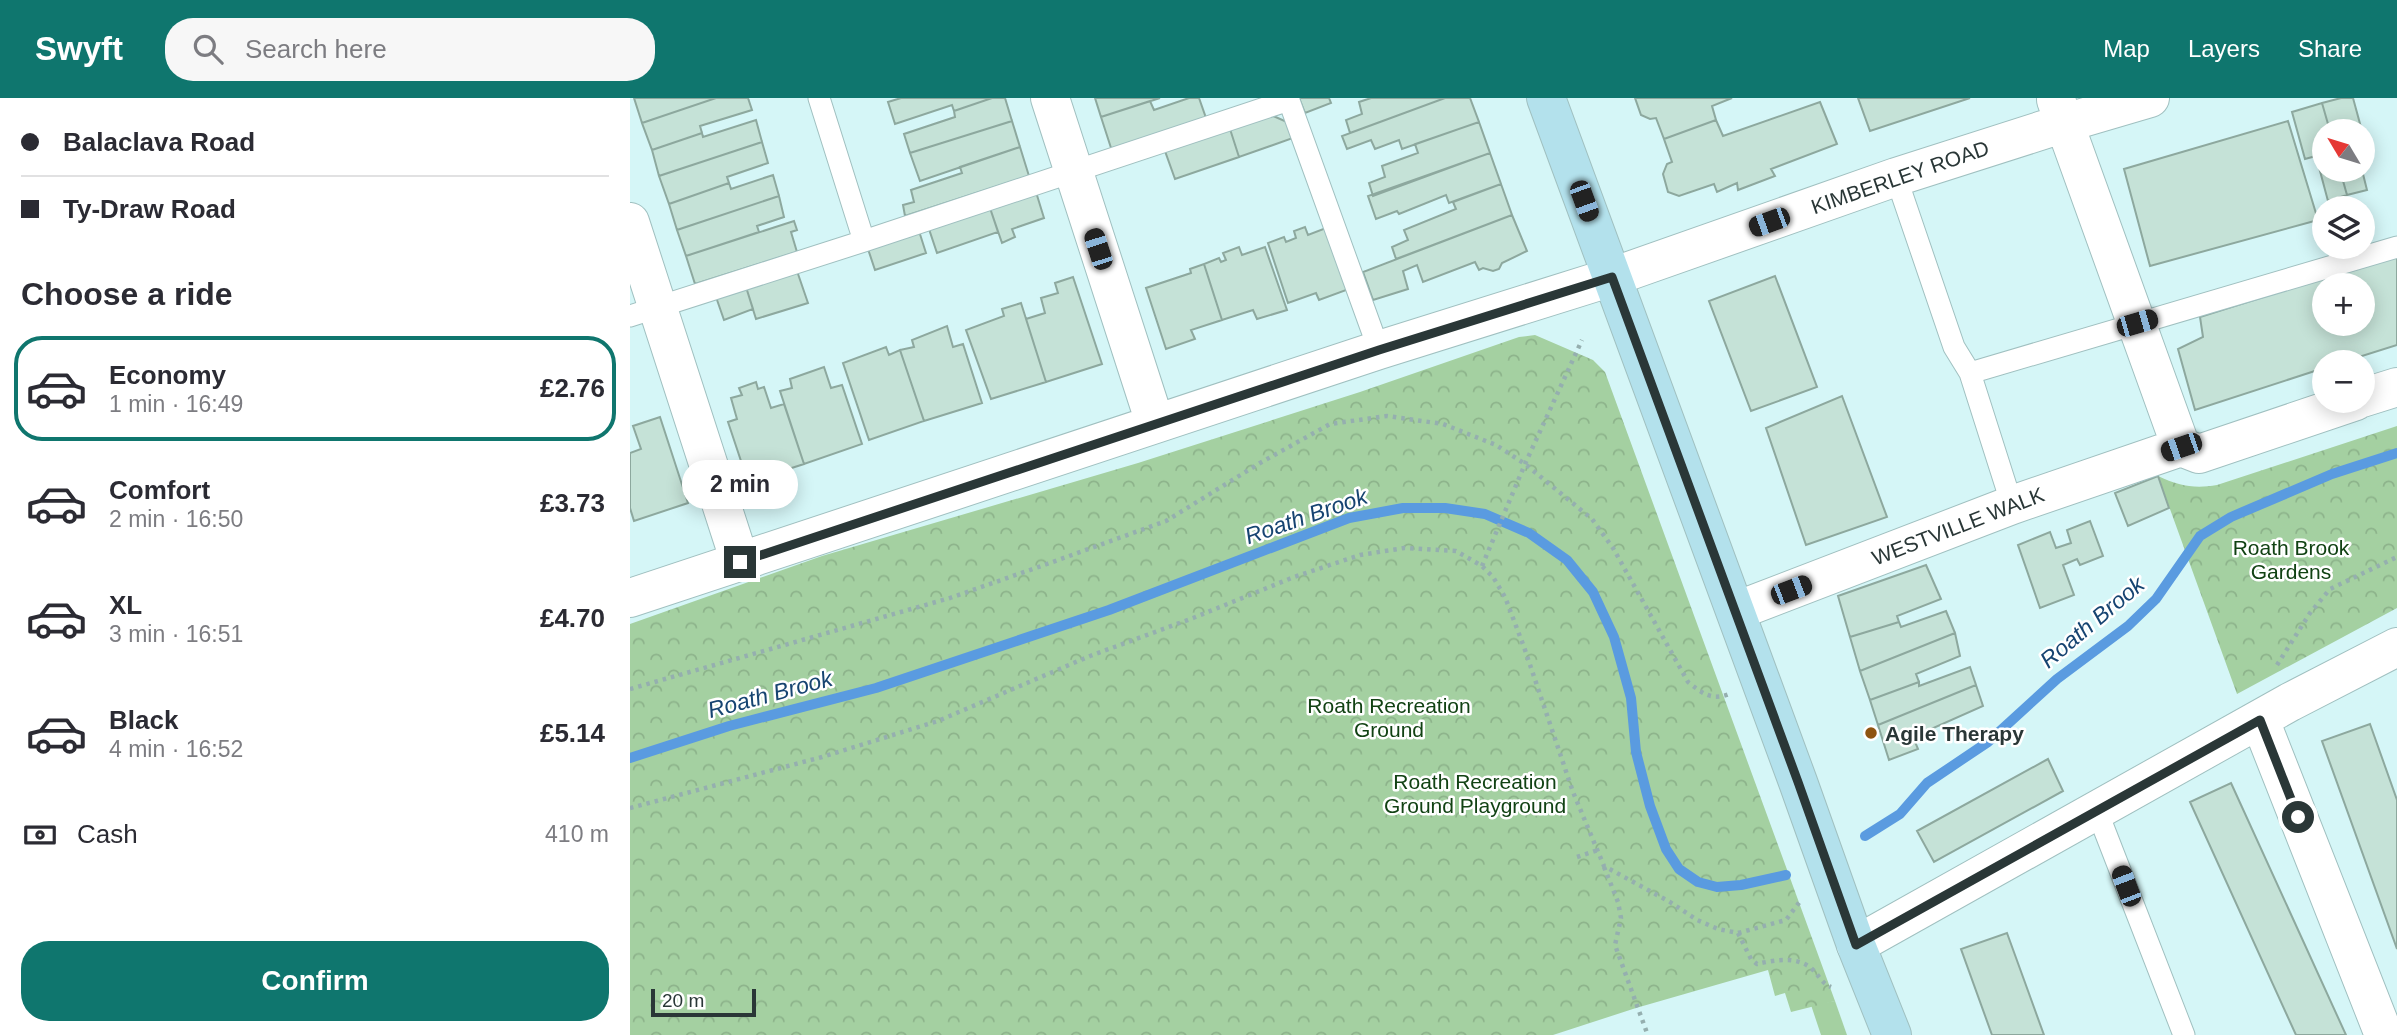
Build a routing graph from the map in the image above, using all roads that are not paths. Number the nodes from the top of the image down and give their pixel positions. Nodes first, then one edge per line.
1 (819, 98) edge
2 (1050, 98) edge
3 (1546, 98) edge
4 (2150, 98) edge
5 (1288, 99) edge
6 (2060, 110) edge
7 (1073, 171) junction
8 (1896, 177) junction
9 (630, 222) edge
10 (864, 241) junction
11 (2397, 247) edge
12 (1612, 277) junction
13 (644, 311) edge
14 (2137, 323) junction
15 (1379, 350) junction
16 (1970, 373) junction
17 (2397, 387) edge
18 (2375, 394) edge
19 (2320, 413) edge
20 (1155, 424) junction
21 (2181, 447) junction
22 (2012, 505) junction
23 (740, 562) junction
24 (630, 598) edge
25 (1736, 611) junction
26 (2397, 647) edge
27 (2275, 711) junction
28 (2097, 811) junction
29 (1856, 945) junction
30 (1892, 1035) edge
31 (2184, 1035) edge
32 (2384, 1035) edge

1 - 10 lane
2 - 7 street
3 - 12 street
4 - 6 street, KIMBERLEY ROAD
5 - 7 lane
5 - 15 lane
6 - 8 street, KIMBERLEY ROAD
6 - 14 street
7 - 10 lane
7 - 20 street
8 - 12 street, KIMBERLEY ROAD
8 - 16 lane
9 - 13 street
10 - 13 lane
11 - 14 lane
12 - 15 street, KIMBERLEY ROAD
12 - 25 street
13 - 23 street
14 - 16 lane
14 - 21 street
15 - 20 street, KIMBERLEY ROAD
16 - 22 lane
17 - 18 street
19 - 21 street
20 - 23 street, KIMBERLEY ROAD
21 - 22 street, WESTVILLE WALK
22 - 25 street, WESTVILLE WALK
23 - 24 street, KIMBERLEY ROAD
25 - 29 street
26 - 27 street
27 - 28 street
27 - 32 street
28 - 29 street
28 - 31 lane
29 - 30 street

